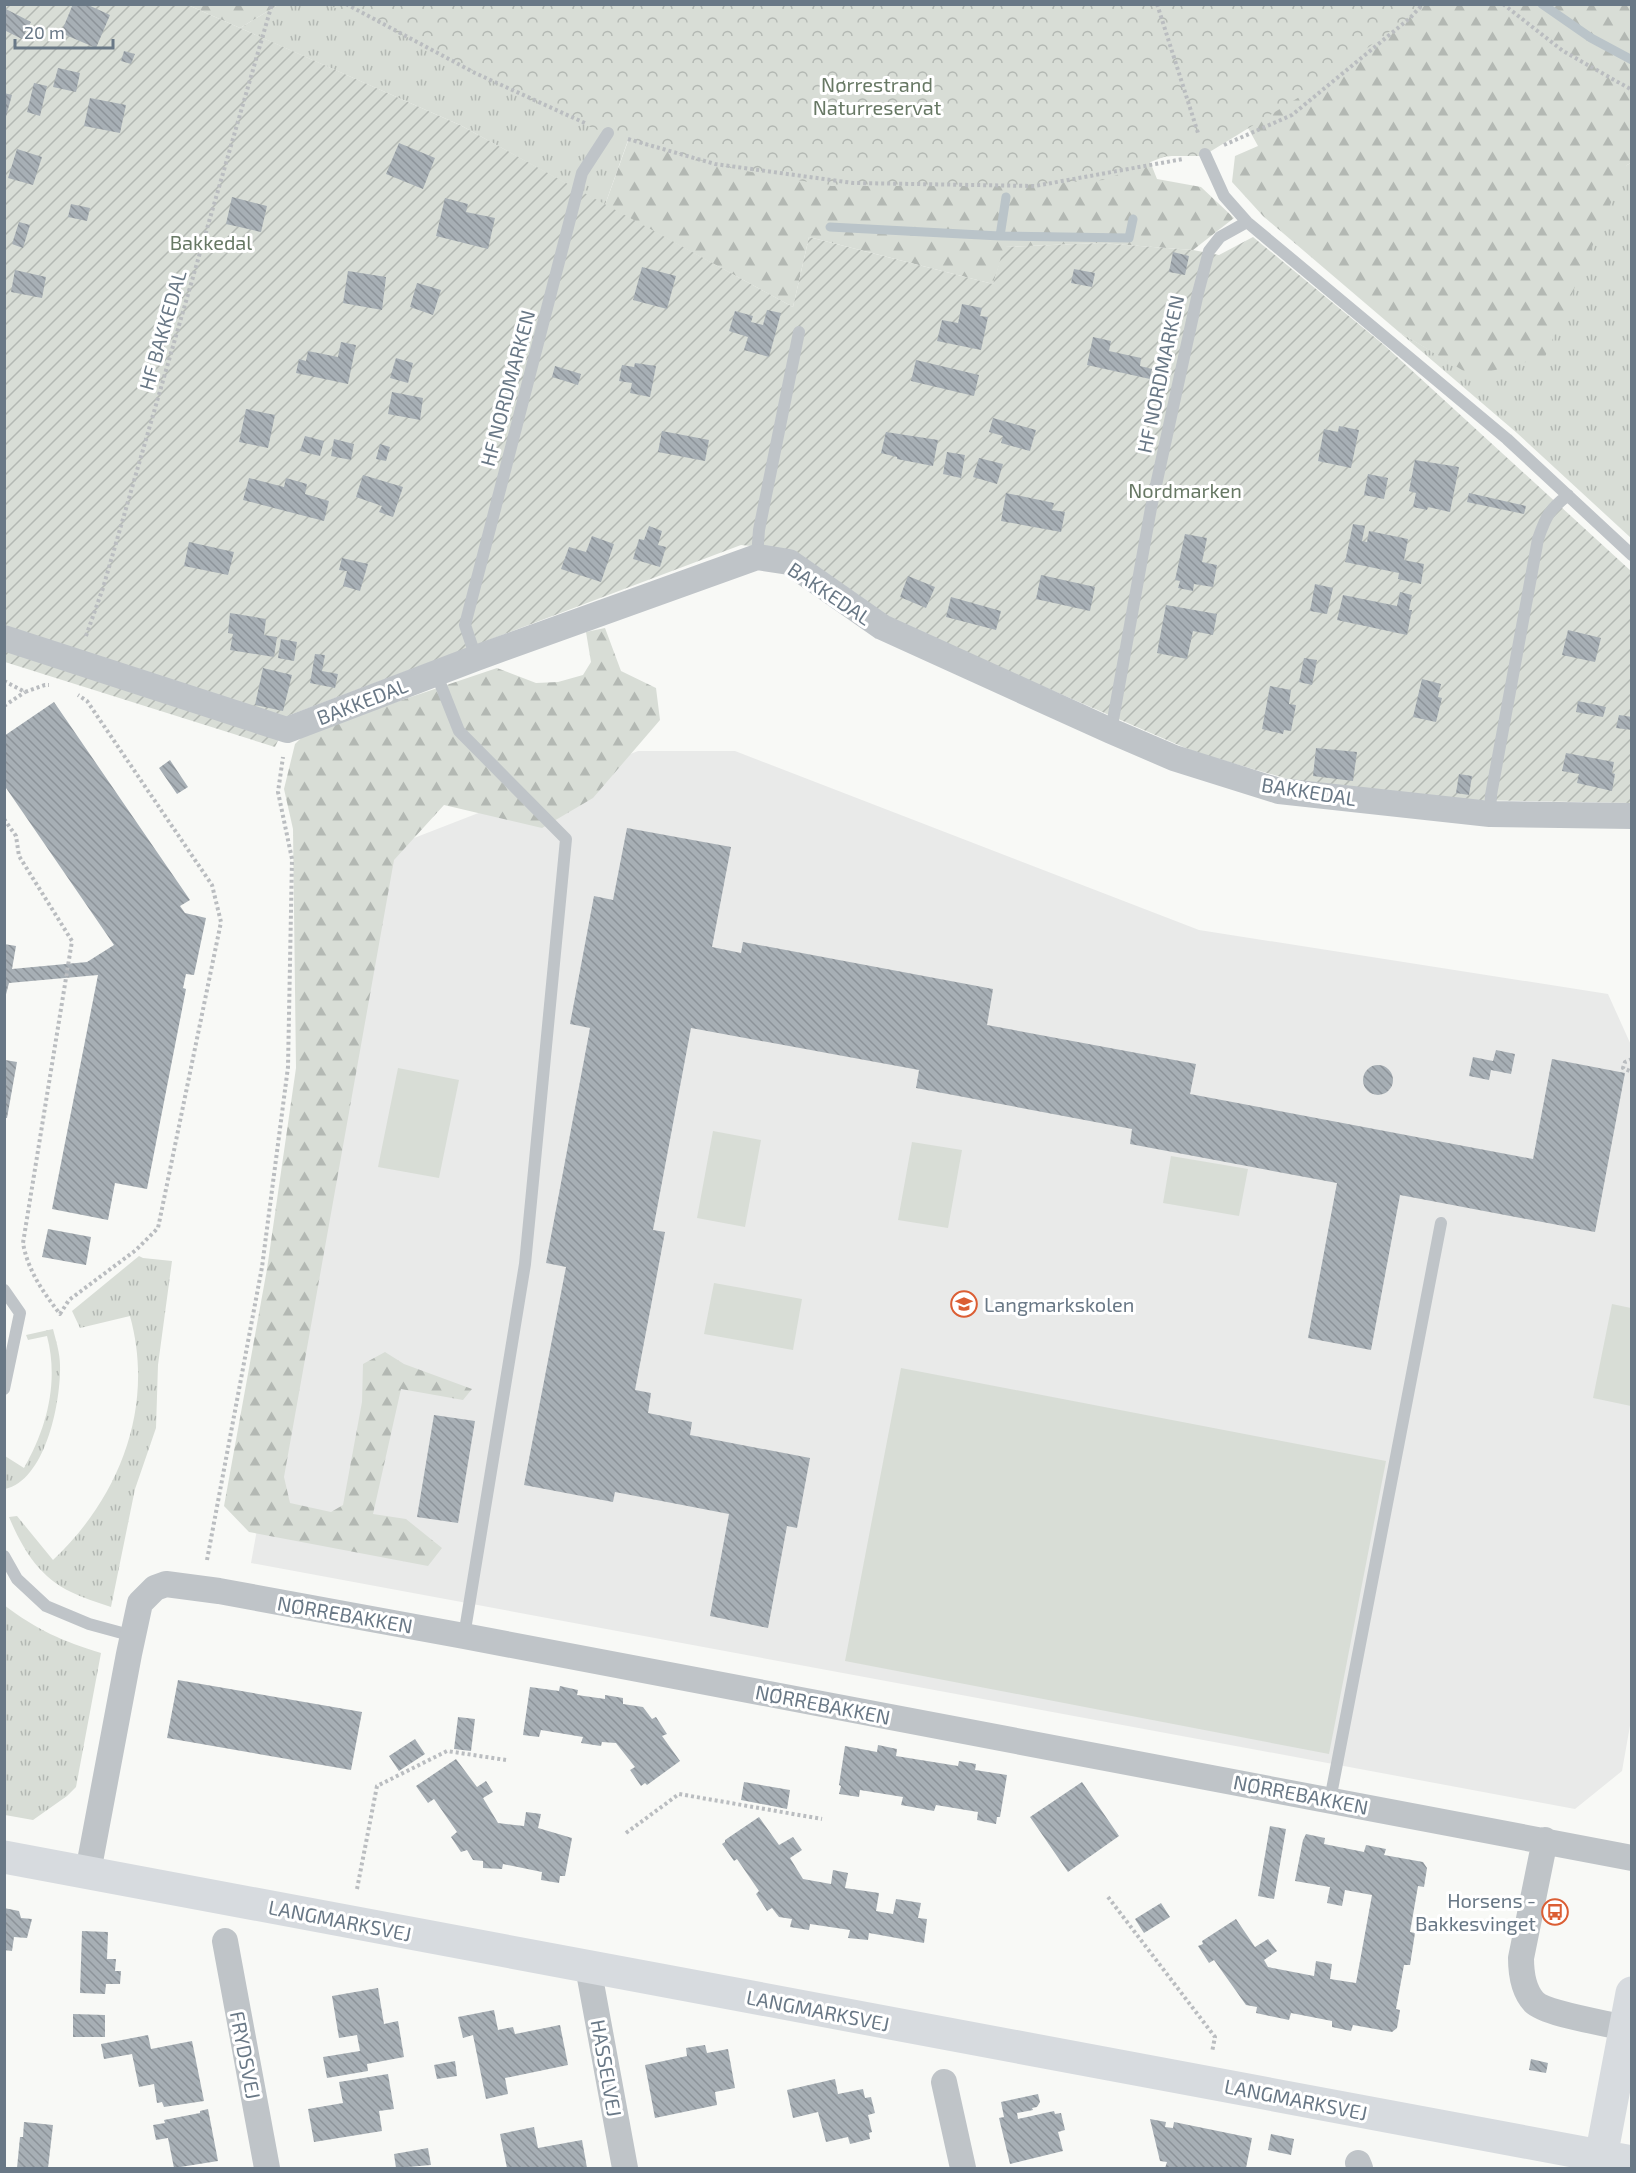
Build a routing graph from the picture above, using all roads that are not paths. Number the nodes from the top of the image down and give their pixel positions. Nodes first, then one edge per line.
1 (609, 133) road end
2 (1204, 154) road end
3 (1247, 222) junction
4 (799, 332) dead end
5 (1568, 495) junction
6 (1632, 555) edge
7 (757, 556) junction
8 (4, 638) edge
9 (476, 658) junction
10 (436, 673) junction
11 (1111, 731) junction
12 (1490, 814) junction
13 (1632, 816) edge
14 (1441, 1223) dead end
15 (4, 1290) edge
16 (4, 1389) edge
17 (4, 1556) edge
18 (133, 1636) junction
19 (464, 1636) junction
20 (1330, 1800) junction
21 (1545, 1840) junction
22 (4, 1857) edge
23 (1632, 1858) edge
24 (88, 1872) junction
25 (225, 1941) dead end
26 (588, 1967) junction
27 (1632, 1993) edge
28 (1625, 2028) junction
29 (944, 2082) dead end
30 (1616, 2159) edge
31 (267, 2169) edge
32 (625, 2169) edge
33 (963, 2169) edge

1 - 9 lane, HF NORDMARKEN
2 - 3 lane
3 - 5 lane
3 - 11 lane, HF NORDMARKEN
4 - 7 lane
5 - 6 lane
5 - 12 lane
7 - 9 street, BAKKEDAL
7 - 11 street, BAKKEDAL
8 - 10 street, BAKKEDAL
9 - 10 street, BAKKEDAL
10 - 19 lane
11 - 12 street, BAKKEDAL
12 - 13 street, BAKKEDAL
14 - 20 lane
15 - 16 lane
17 - 18 lane
18 - 19 street, NØRREBAKKEN
18 - 24 street, NØRREBAKKEN
19 - 20 street, NØRREBAKKEN
20 - 21 street, NØRREBAKKEN
21 - 23 street, NØRREBAKKEN
21 - 28 street
22 - 24 main road, LANGMARKSVEJ
24 - 26 main road, LANGMARKSVEJ
25 - 31 street, FRYDSVEJ
26 - 30 main road, LANGMARKSVEJ
26 - 32 street, HASSELVEJ
27 - 28 main road
28 - 30 main road
29 - 33 street

